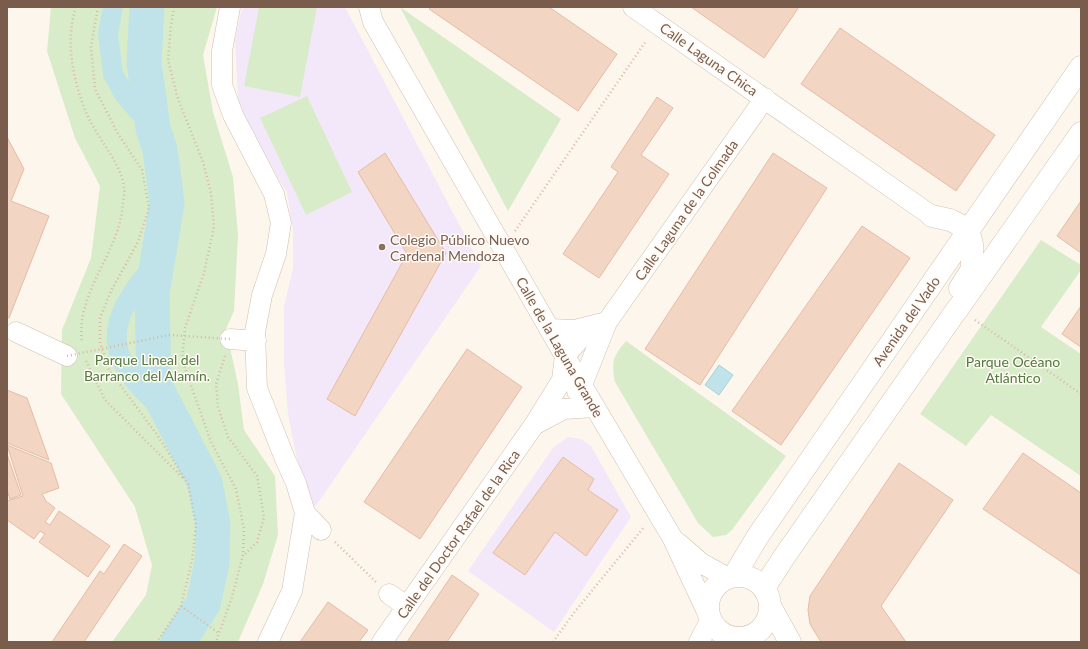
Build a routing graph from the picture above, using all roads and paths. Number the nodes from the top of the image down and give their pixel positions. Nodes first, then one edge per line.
1 (76, 7) edge
2 (98, 7) edge
3 (174, 7) edge
4 (230, 7) edge
5 (370, 7) edge
6 (633, 7) edge
7 (658, 24) junction
8 (1081, 68) edge
9 (765, 98) junction
10 (1081, 133) edge
11 (932, 216) joint
12 (1014, 228) junction
13 (967, 238) junction
14 (503, 248) junction
15 (953, 315) junction
16 (599, 324) junction
17 (549, 329) junction
18 (16, 332) dead end
19 (241, 340) junction
20 (67, 356) joint
21 (565, 356) junction
22 (574, 380) junction
23 (1081, 394) edge
24 (595, 408) junction
25 (564, 409) junction
26 (534, 426) junction
27 (188, 484) junction
28 (657, 511) junction
29 (305, 513) junction
30 (321, 530) joint
31 (674, 539) junction
32 (243, 555) junction
33 (731, 577) junction
34 (389, 594) joint
35 (767, 597) junction
36 (181, 606) junction
37 (406, 606) junction
38 (709, 617) junction
39 (220, 634) junction
40 (733, 640) edge
41 (156, 642) edge
42 (216, 642) edge
43 (268, 642) edge
44 (382, 642) edge
45 (554, 642) edge
46 (699, 642) edge
47 (790, 642) edge

1 - 27 path
2 - 27 path
3 - 32 path
4 - 19 street
5 - 14 street, Calle de la Laguna Grande
6 - 7 street, Calle Laguna Chica
7 - 9 street, Calle Laguna Chica
7 - 14 path
8 - 13 street, Avenida del Vado
9 - 11 street, Calle Laguna Chica
9 - 16 street, Calle Laguna de la Colmada
10 - 12 street
11 - 13 street
12 - 13 street
12 - 15 street
13 - 15 street
13 - 33 street, Avenida del Vado
14 - 17 street, Calle de la Laguna Grande
15 - 23 path
15 - 35 street
16 - 17 street
16 - 21 street
16 - 22 street
17 - 21 street, Calle de la Laguna Grande
18 - 20 street
19 - 20 path, bridge
19 - 29 street
19 - 32 path
21 - 22 street, Calle de la Laguna Grande
22 - 24 street, Calle de la Laguna Grande
22 - 25 street
22 - 26 street, Calle del Doctor Rafael de la Rica
24 - 25 street
24 - 28 street, Calle de la Laguna Grande
25 - 26 street
26 - 37 street, Calle del Doctor Rafael de la Rica
27 - 36 path
28 - 31 street, Calle de la Laguna Grande
28 - 45 path
29 - 30 street
29 - 43 street
30 - 34 path
31 - 33 street, Calle de la Laguna Grande
31 - 38 street, Calle de la Laguna Grande
32 - 39 path
33 - 35 street
33 - 38 street
34 - 37 street
35 - 40 street
35 - 47 street
36 - 39 path
36 - 41 path
37 - 44 street, Calle del Doctor Rafael de la Rica
38 - 40 street
38 - 46 street
39 - 42 path

